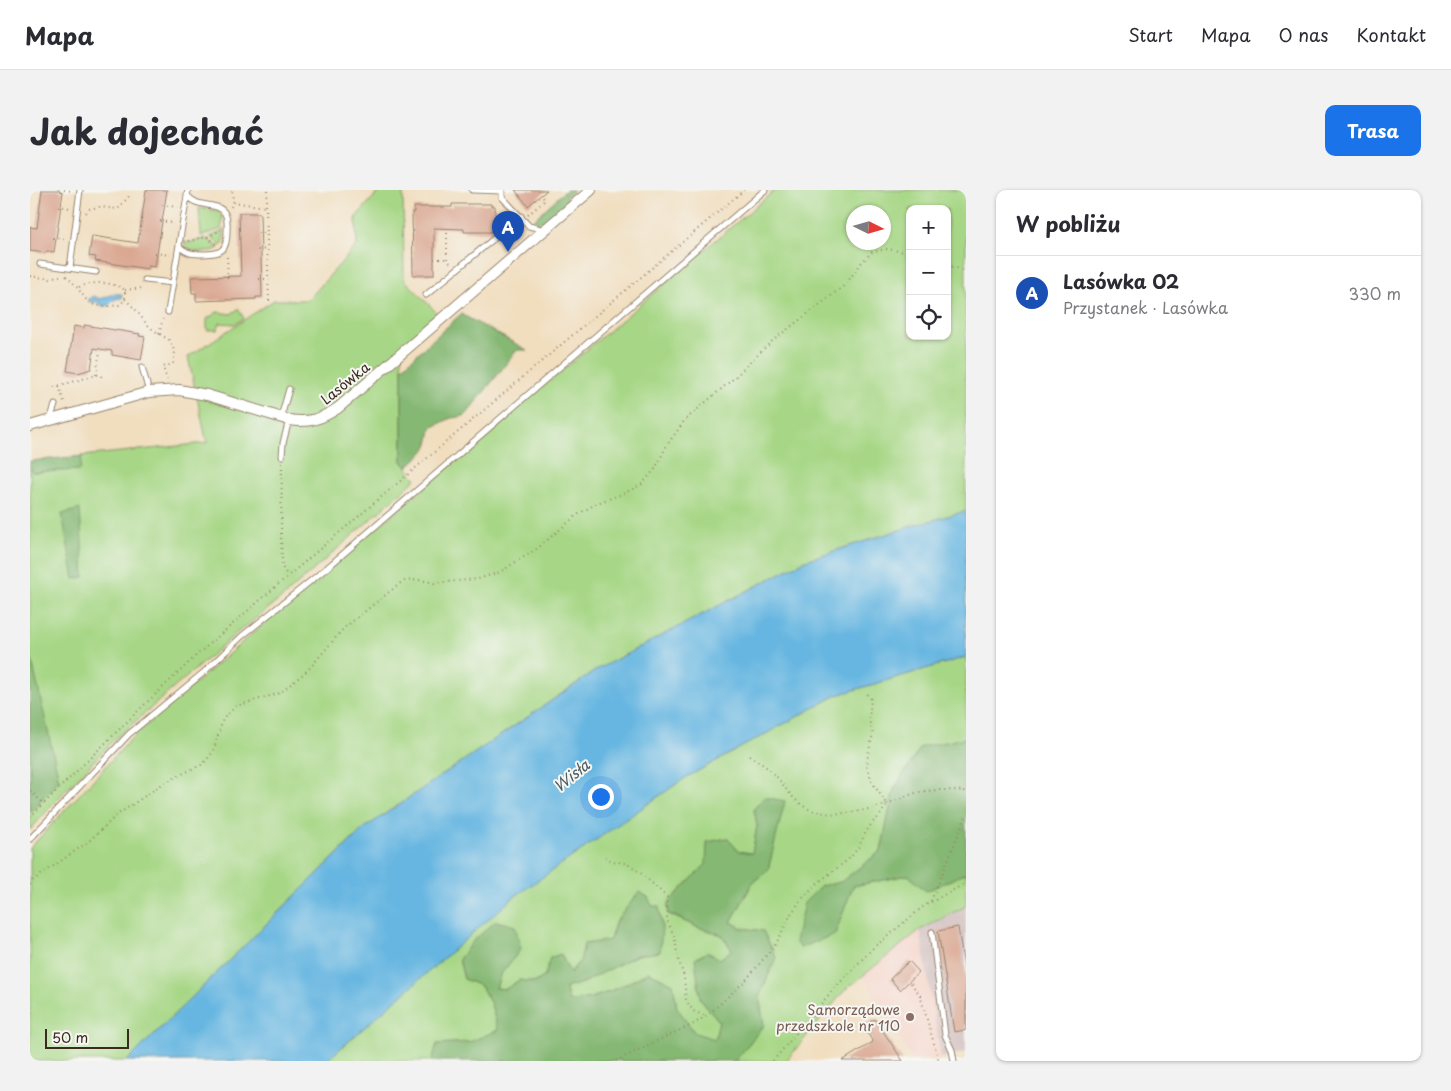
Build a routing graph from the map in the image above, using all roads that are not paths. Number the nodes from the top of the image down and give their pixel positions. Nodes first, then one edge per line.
1 (80, 190) edge
2 (472, 190) edge
3 (502, 190) edge
4 (591, 190) edge
5 (765, 190) edge
6 (187, 193) edge
7 (520, 216) junction
8 (546, 230) junction
9 (179, 246) junction
10 (40, 264) dead end
11 (70, 268) junction
12 (96, 272) dead end
13 (145, 280) dead end
14 (173, 283) junction
15 (426, 295) dead end
16 (168, 312) dead end
17 (142, 367) dead end
18 (289, 389) dead end
19 (149, 392) junction
20 (56, 405) dead end
21 (285, 419) junction
22 (50, 420) junction
23 (30, 426) edge
24 (282, 456) road end
25 (30, 839) edge
26 (932, 932) dead end
27 (954, 1061) edge

1 - 11 lane
2 - 3 lane
3 - 7 lane
4 - 8 street, Lasówka
5 - 25 lane
6 - 9 lane
6 - 9 lane
7 - 8 lane
7 - 15 lane
8 - 21 street, Lasówka
9 - 14 lane
10 - 11 lane
11 - 12 lane
13 - 14 lane
14 - 16 lane
17 - 19 lane
18 - 21 lane
19 - 21 street, Lasówka
19 - 22 street, Lasówka
20 - 22 lane
21 - 24 lane
22 - 23 street, Lasówka
26 - 27 lane

